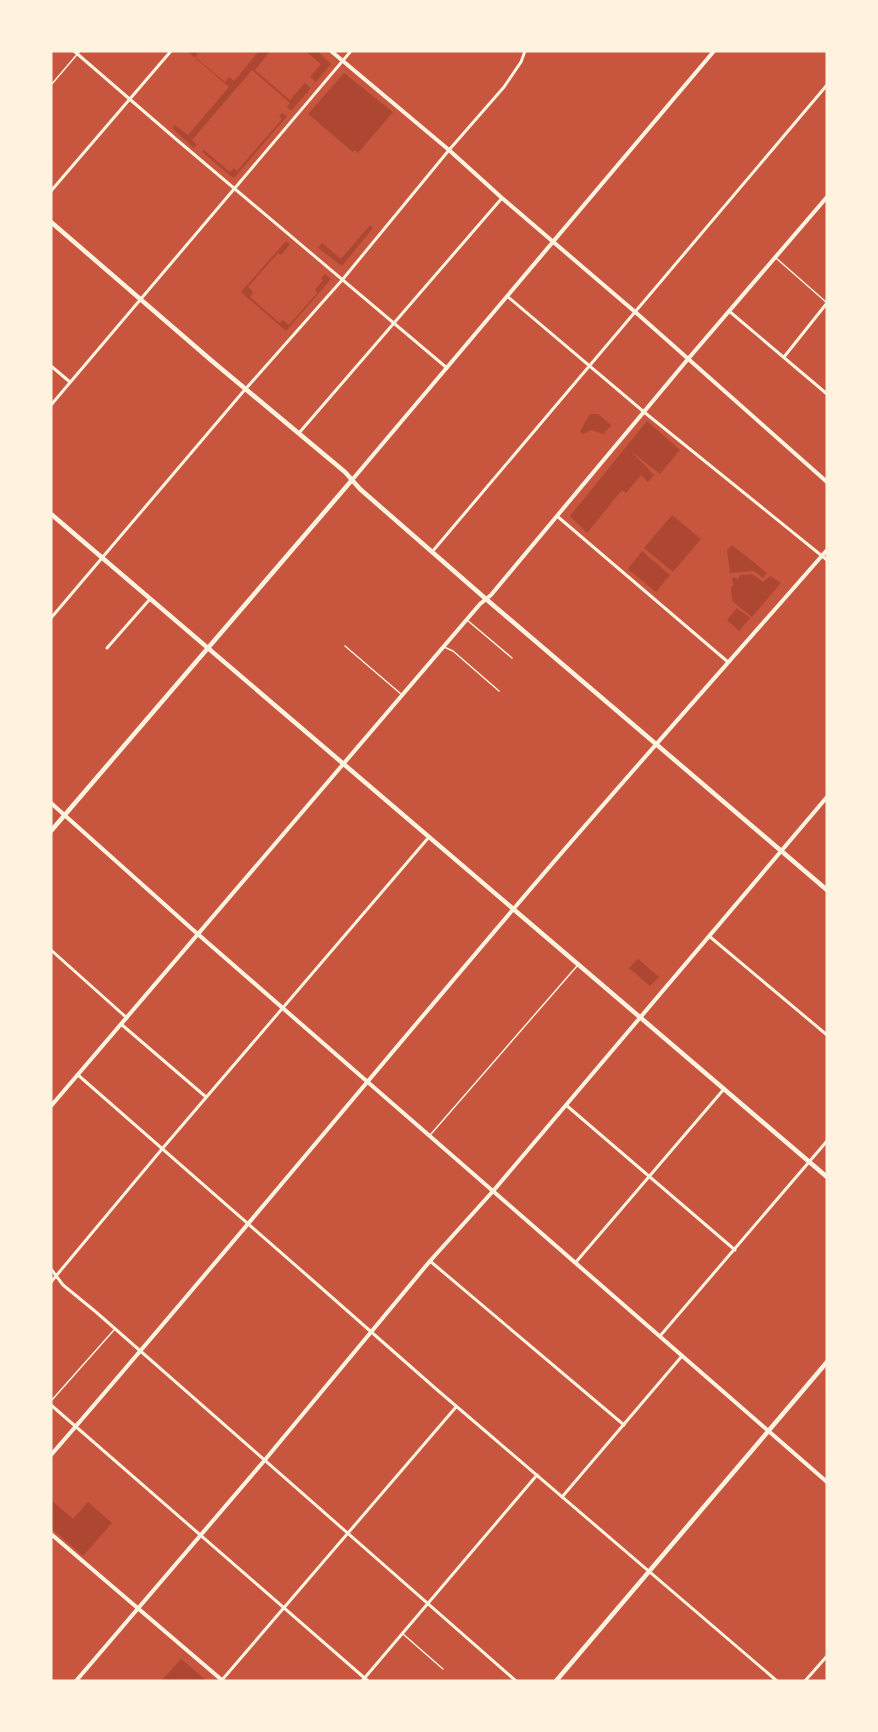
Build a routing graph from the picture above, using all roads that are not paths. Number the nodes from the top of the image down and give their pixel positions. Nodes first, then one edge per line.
1 (171, 51) edge
2 (331, 51) edge
3 (351, 51) edge
4 (525, 51) edge
5 (714, 51) edge
6 (77, 52) edge
7 (342, 61) junction
8 (51, 85) edge
9 (827, 85) edge
10 (130, 99) junction
11 (449, 150) junction
12 (236, 188) junction
13 (51, 191) edge
14 (827, 197) edge
15 (502, 198) junction
16 (51, 222) edge
17 (553, 242) junction
18 (776, 257) junction
19 (343, 279) junction
20 (507, 296) junction
21 (141, 299) junction
22 (827, 303) edge
23 (729, 311) junction
24 (635, 312) junction
25 (394, 323) junction
26 (784, 357) junction
27 (688, 359) junction
28 (51, 366) edge
29 (590, 366) junction
30 (447, 368) junction
31 (71, 382) junction
32 (246, 388) junction
33 (827, 394) edge
34 (51, 405) edge
35 (644, 412) junction
36 (299, 433) junction
37 (352, 480) junction
38 (827, 482) edge
39 (51, 514) edge
40 (557, 516) junction
41 (827, 550) edge
42 (432, 552) junction
43 (822, 556) junction
44 (102, 558) junction
45 (827, 560) edge
46 (150, 599) junction
47 (486, 599) junction
48 (51, 618) edge
49 (467, 620) junction
50 (345, 646) dead end
51 (444, 647) junction
52 (107, 648) dead end
53 (208, 648) junction
54 (512, 658) dead end
55 (728, 662) junction
56 (499, 691) dead end
57 (402, 695) junction
58 (656, 743) junction
59 (344, 764) junction
60 (827, 797) edge
61 (51, 803) edge
62 (64, 815) junction
63 (51, 831) edge
64 (429, 837) junction
65 (781, 851) junction
66 (827, 890) edge
67 (513, 909) junction
68 (198, 934) junction
69 (709, 936) junction
70 (51, 950) edge
71 (578, 965) junction
72 (284, 1008) junction
73 (639, 1017) junction
74 (127, 1018) junction
75 (121, 1024) junction
76 (827, 1035) edge
77 (78, 1075) junction
78 (369, 1081) junction
79 (724, 1089) junction
80 (207, 1098) junction
81 (566, 1105) junction
82 (51, 1106) edge
83 (430, 1135) junction
84 (827, 1141) edge
85 (162, 1149) junction
86 (809, 1162) junction
87 (650, 1176) junction
88 (827, 1177) edge
89 (494, 1190) junction
90 (249, 1224) junction
91 (735, 1250) junction
92 (430, 1262) junction
93 (576, 1262) junction
94 (51, 1269) edge
95 (56, 1276) junction
96 (51, 1282) edge
97 (115, 1329) junction
98 (371, 1332) junction
99 (660, 1336) junction
100 (140, 1352) junction
101 (682, 1356) junction
102 (827, 1362) edge
103 (51, 1403) edge
104 (456, 1407) junction
105 (624, 1425) junction
106 (76, 1426) junction
107 (769, 1431) junction
108 (51, 1455) edge
109 (264, 1461) junction
110 (537, 1475) junction
111 (827, 1482) edge
112 (562, 1497) junction
113 (51, 1533) edge
114 (348, 1534) junction
115 (200, 1536) junction
116 (649, 1572) junction
117 (428, 1604) junction
118 (138, 1608) junction
119 (284, 1608) junction
120 (402, 1634) junction
121 (827, 1656) edge
122 (443, 1669) dead end
123 (222, 1680) edge
124 (365, 1680) edge
125 (76, 1681) edge
126 (516, 1681) edge
127 (556, 1681) edge
128 (777, 1681) edge
129 (805, 1681) edge

1 - 10 street
2 - 7 street
3 - 7 street
4 - 11 street
5 - 17 street
6 - 8 lane
6 - 10 street
7 - 11 street
7 - 12 street
9 - 24 street
10 - 12 street
10 - 13 street
11 - 15 street
11 - 19 street
12 - 19 street
12 - 21 street
14 - 18 street
15 - 17 street
15 - 25 street
16 - 21 main road
17 - 20 street
17 - 24 street
18 - 22 lane
18 - 23 street
19 - 25 street
19 - 32 street
20 - 29 street
20 - 30 street
21 - 31 street
21 - 32 main road
22 - 26 street
23 - 26 street
23 - 27 street
24 - 27 street
24 - 29 street
25 - 30 street
25 - 36 street
26 - 33 street
27 - 35 street
27 - 38 street
28 - 31 street
29 - 35 street
29 - 42 street
30 - 37 street
31 - 34 street
32 - 36 main road
32 - 44 street
35 - 40 street
35 - 43 street
36 - 37 main road
37 - 42 main road
37 - 53 main road
39 - 44 main road
40 - 47 street
40 - 55 street
41 - 43 street
42 - 47 main road
43 - 45 street
43 - 55 street
44 - 46 main road
44 - 48 street
46 - 52 street
46 - 53 main road
47 - 49 street
47 - 58 main road
49 - 51 street
49 - 54 lane
50 - 57 lane
51 - 56 lane
51 - 57 street
53 - 59 main road
53 - 62 main road
55 - 58 street
57 - 59 street
58 - 65 main road
58 - 67 street
59 - 64 main road
59 - 68 street
60 - 65 street
61 - 62 street
62 - 63 main road
62 - 68 street
64 - 67 main road
64 - 72 street
65 - 66 main road
65 - 69 street
67 - 71 main road
67 - 78 street
68 - 72 street
68 - 74 street
69 - 73 street
69 - 76 street
70 - 74 street
71 - 73 main road
71 - 83 lane
72 - 78 street
72 - 80 street
73 - 79 main road
73 - 81 street
74 - 75 street
75 - 77 street
75 - 80 street
77 - 82 street
77 - 85 street
78 - 83 street
78 - 90 street
79 - 86 main road
79 - 87 street
80 - 85 street
81 - 87 street
81 - 89 street
83 - 89 street
84 - 86 street
85 - 90 street
85 - 95 street
86 - 88 main road
86 - 91 street
87 - 91 street
87 - 93 street
89 - 92 street
89 - 93 street
90 - 98 street
90 - 100 street
91 - 99 street
92 - 98 street
92 - 105 street
93 - 99 street
94 - 95 street
95 - 96 street
95 - 97 street
97 - 100 street
97 - 103 lane
98 - 104 street
98 - 109 street
99 - 101 street
100 - 106 street
100 - 109 street
101 - 105 street
101 - 107 street
102 - 107 main road
103 - 106 street
104 - 110 street
104 - 114 street
105 - 112 street
106 - 108 street
106 - 115 street
107 - 111 street
107 - 116 main road
109 - 114 street
109 - 115 street
110 - 112 street
110 - 117 street
112 - 116 street
113 - 118 street
114 - 117 street
114 - 119 street
115 - 118 street
115 - 119 street
116 - 127 main road
116 - 128 street
117 - 120 street
117 - 126 street
118 - 123 street
118 - 125 street
119 - 123 street
119 - 124 street
120 - 122 lane
120 - 124 street
121 - 129 street

